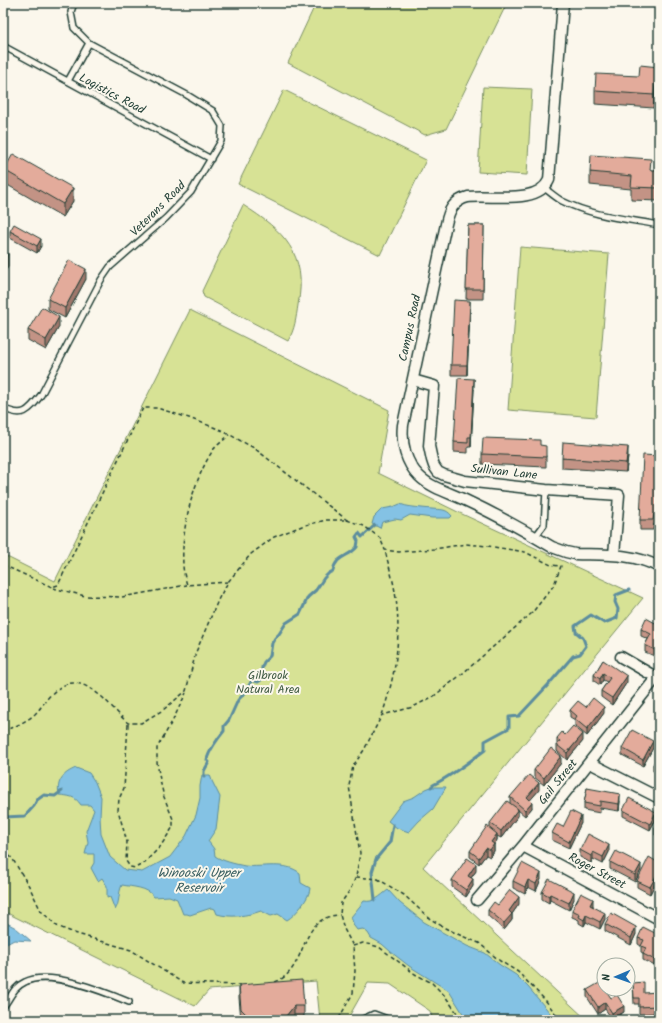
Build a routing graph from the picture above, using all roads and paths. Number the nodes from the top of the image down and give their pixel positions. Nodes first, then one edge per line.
1 (74, 3) edge
2 (563, 3) edge
3 (89, 44) junction
4 (3, 46) edge
5 (68, 81) junction
6 (211, 159) junction
7 (544, 188) junction
8 (659, 225) edge
9 (412, 380) junction
10 (3, 408) edge
11 (229, 435) junction
12 (546, 490) junction
13 (347, 520) junction
14 (535, 537) junction
15 (385, 550) junction
16 (614, 555) junction
17 (3, 565) edge
18 (659, 567) edge
19 (228, 582) junction
20 (187, 585) junction
21 (52, 588) junction
22 (621, 657) dead end
23 (658, 678) edge
24 (186, 691) junction
25 (382, 715) junction
26 (128, 723) junction
27 (3, 731) edge
28 (590, 763) junction
29 (659, 798) edge
30 (523, 846) junction
31 (3, 851) edge
32 (356, 877) junction
33 (477, 900) dead end
34 (340, 915) junction
35 (659, 919) edge
36 (353, 946) junction
37 (273, 983) edge
38 (242, 985) edge
39 (129, 1002) dead end
40 (3, 1007) edge
41 (338, 1020) edge
42 (361, 1020) edge
43 (390, 1020) edge
44 (462, 1020) edge
45 (560, 1020) edge

1 - 3 lane, Veterans Road
2 - 7 street
3 - 5 lane
3 - 6 lane, Veterans Road
4 - 5 lane, Logistics Road
5 - 6 lane, Logistics Road
6 - 10 lane, Veterans Road
7 - 8 lane
7 - 9 street, Campus Road
9 - 12 street, Sullivan Lane
9 - 14 street, Campus Road
11 - 13 path
11 - 20 path
11 - 21 path
12 - 14 lane
12 - 16 street, Sullivan Lane
13 - 15 path
13 - 19 path
14 - 16 street, Campus Road
15 - 25 path
15 - 25 path
16 - 18 street, Campus Road
17 - 21 path
19 - 20 path
19 - 24 path
20 - 21 path
22 - 23 street
23 - 28 street, Gail Street
24 - 26 path
24 - 26 path
25 - 32 path
26 - 27 path
28 - 29 street
28 - 30 street, Gail Street
30 - 33 street, Gail Street
30 - 35 street, Roger Street
31 - 38 path
32 - 34 path
32 - 45 path
34 - 36 path
34 - 37 path
36 - 41 path
36 - 44 path
39 - 40 lane
42 - 43 lane

